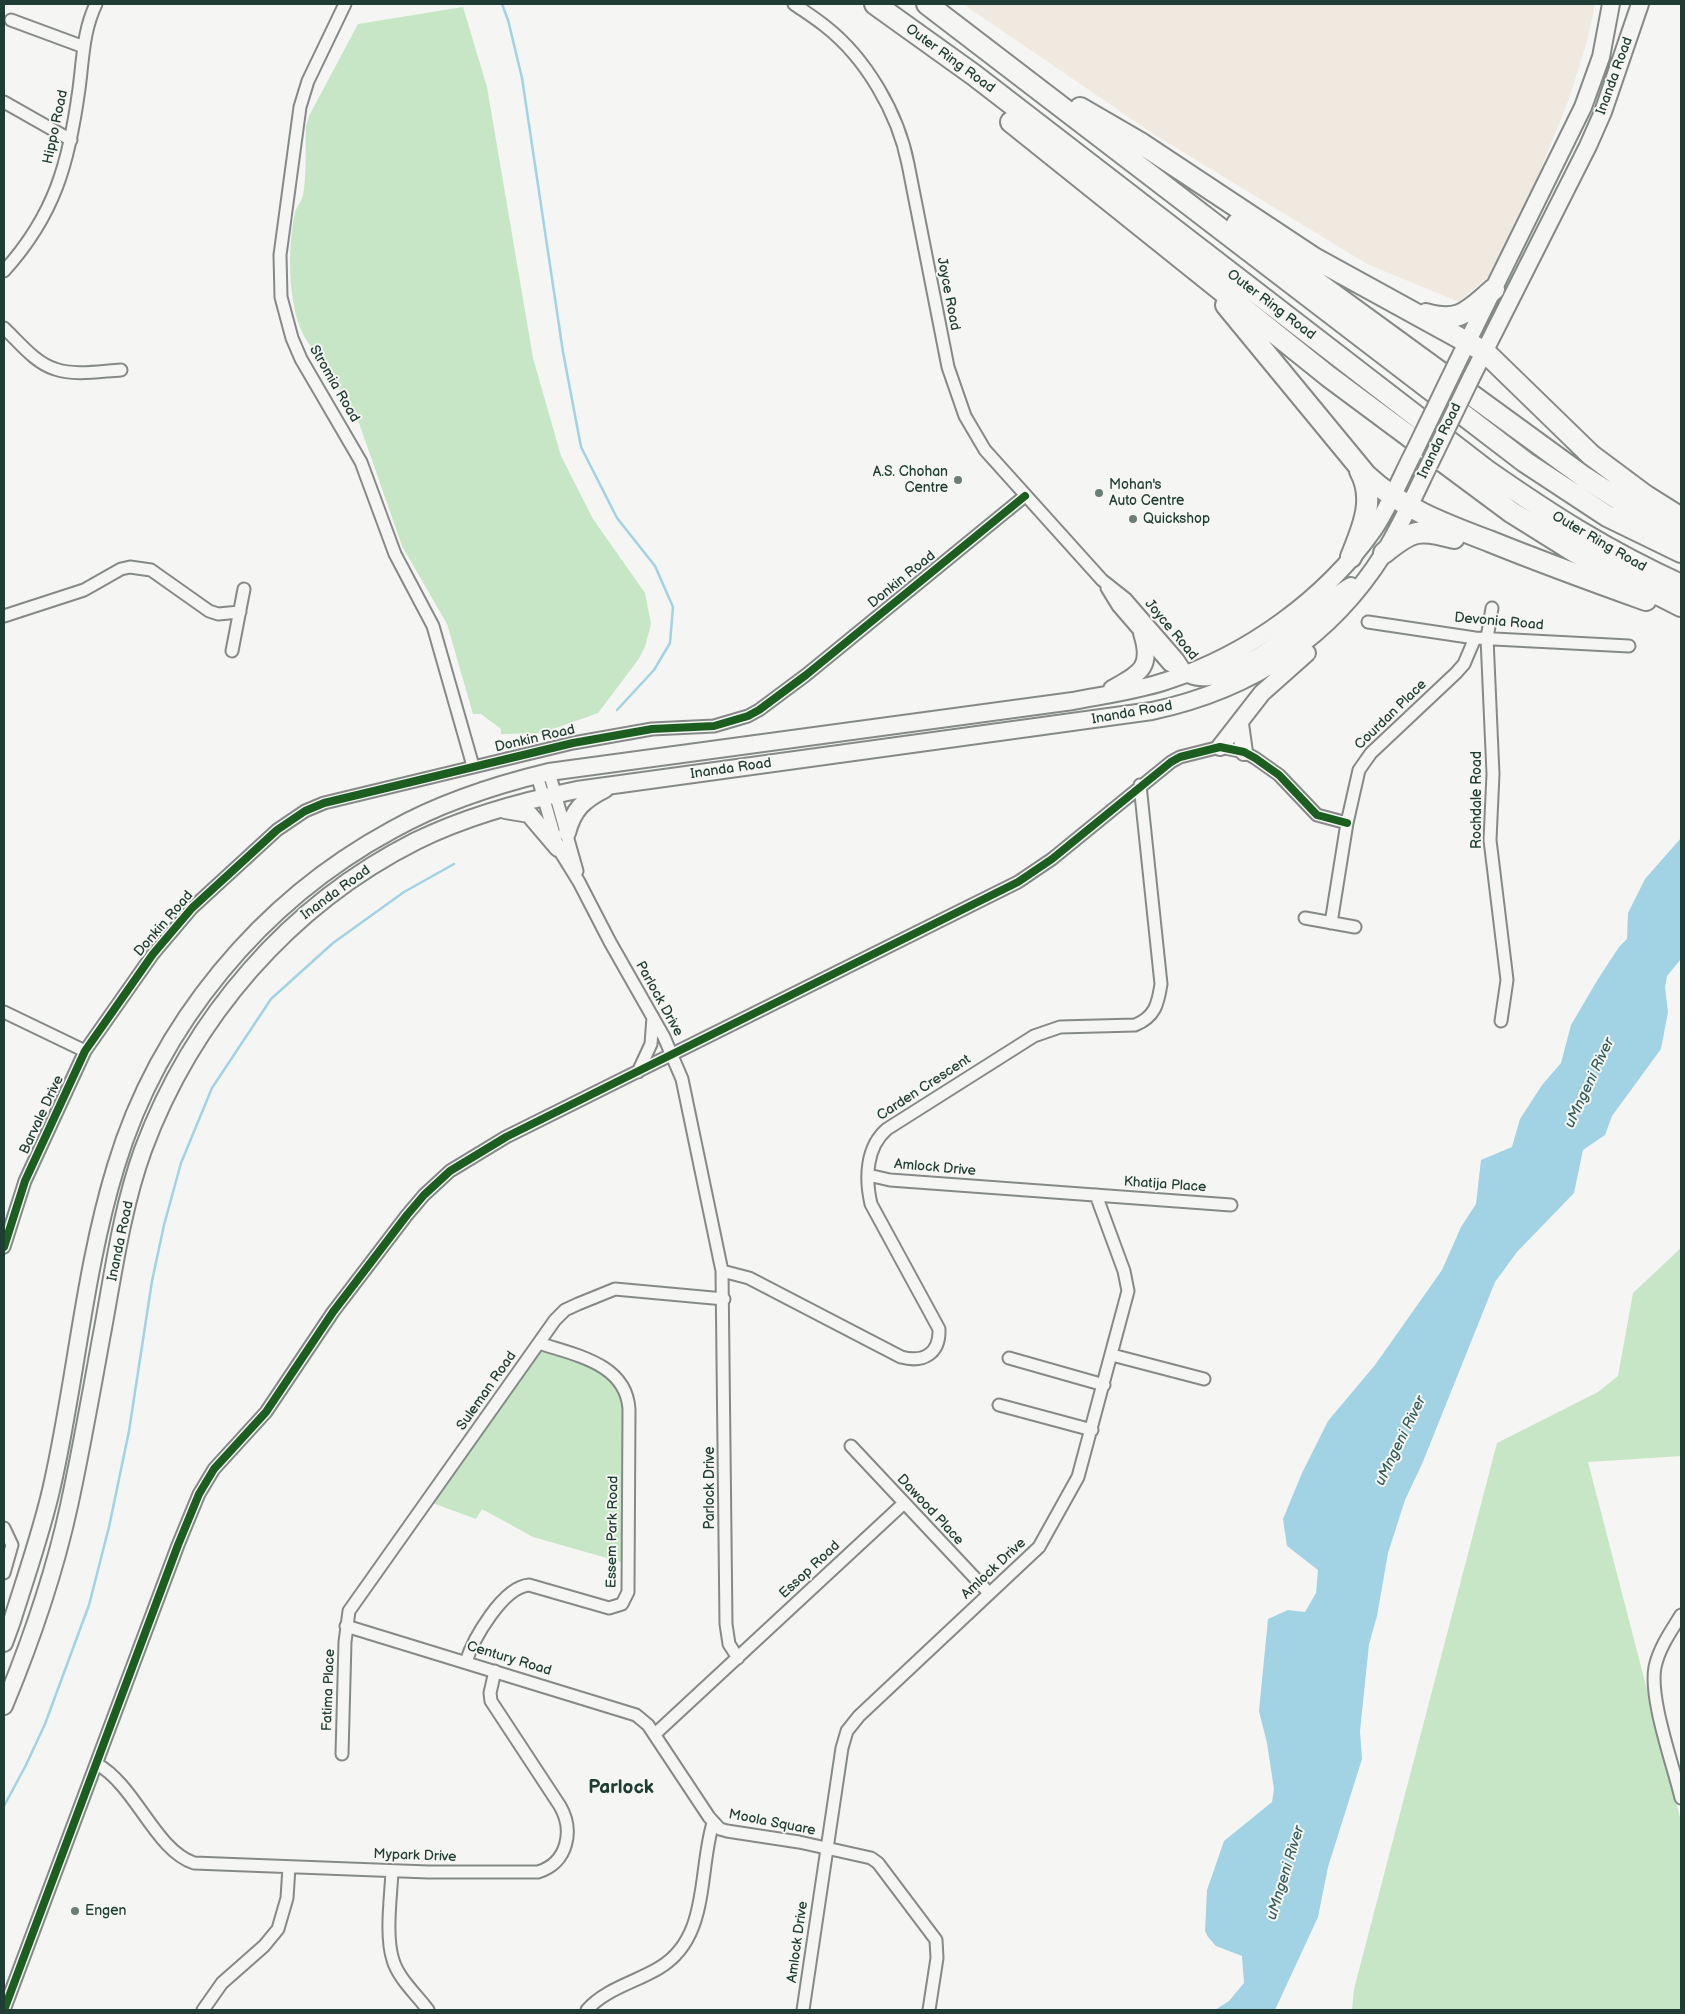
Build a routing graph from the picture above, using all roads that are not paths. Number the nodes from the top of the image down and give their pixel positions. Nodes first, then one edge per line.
1 (96, 4) edge
2 (345, 4) edge
3 (794, 4) edge
4 (927, 4) edge
5 (1611, 4) edge
6 (1640, 4) edge
7 (881, 9) edge
8 (11, 20) dead end
9 (84, 47) junction
10 (989, 51) junction
11 (4, 102) edge
12 (1080, 108) junction
13 (71, 140) junction
14 (1191, 267) junction
15 (4, 271) edge
16 (1494, 289) joint
17 (1403, 306) junction
18 (1473, 313) junction
19 (4, 328) edge
20 (1476, 346) junction
21 (121, 370) dead end
22 (1355, 461) junction
23 (1025, 496) junction
24 (1400, 502) junction
25 (1681, 518) edge
26 (1681, 532) edge
27 (1681, 552) edge
28 (1384, 553) junction
29 (1351, 557) junction
30 (1541, 562) junction
31 (1366, 577) junction
32 (1102, 580) junction
33 (1681, 585) edge
34 (244, 589) dead end
35 (1681, 606) edge
36 (1492, 608) dead end
37 (240, 612) junction
38 (1681, 613) edge
39 (4, 616) edge
40 (1368, 622) dead end
41 (1142, 633) junction
42 (1481, 638) junction
43 (1629, 646) dead end
44 (232, 651) dead end
45 (1187, 673) junction
46 (1101, 695) junction
47 (1173, 707) junction
48 (1240, 724) junction
49 (1220, 747) junction
50 (1244, 752) junction
51 (473, 766) junction
52 (543, 773) junction
53 (613, 785) junction
54 (1140, 785) junction
55 (549, 795) junction
56 (495, 810) junction
57 (1347, 823) junction
58 (567, 833) junction
59 (558, 848) junction
60 (579, 882) junction
61 (1305, 918) dead end
62 (1331, 923) junction
63 (1355, 927) dead end
64 (4, 1012) edge
65 (653, 1017) junction
66 (1501, 1022) dead end
67 (85, 1051) junction
68 (673, 1054) junction
69 (638, 1072) junction
70 (868, 1176) junction
71 (1096, 1195) junction
72 (1232, 1205) dead end
73 (4, 1247) edge
74 (722, 1271) junction
75 (724, 1299) junction
76 (539, 1343) junction
77 (1112, 1355) junction
78 (1009, 1358) dead end
79 (1204, 1379) dead end
80 (1104, 1385) junction
81 (999, 1405) dead end
82 (1092, 1430) junction
83 (850, 1446) dead end
84 (903, 1504) junction
85 (4, 1528) edge
86 (4, 1573) edge
87 (989, 1594) junction
88 (1681, 1616) edge
89 (346, 1626) junction
90 (4, 1643) edge
91 (738, 1658) junction
92 (466, 1662) junction
93 (494, 1671) junction
94 (4, 1706) edge
95 (655, 1734) junction
96 (342, 1754) dead end
97 (97, 1764) junction
98 (1681, 1798) edge
99 (713, 1823) junction
100 (827, 1849) junction
101 (289, 1867) junction
102 (392, 1871) junction
103 (4, 2010) edge
104 (203, 2010) edge
105 (428, 2010) edge
106 (587, 2010) edge
107 (803, 2010) edge
108 (929, 2010) edge

1 - 9 street, Hippo Road
2 - 51 street, Stromia Road
3 - 23 street, Joyce Road
4 - 10 highway, Outer Ring Road
5 - 16 main road, Inanda Road
6 - 20 main road, Inanda Road
7 - 14 highway
7 - 33 highway, Outer Ring Road
8 - 9 street
9 - 13 street, Hippo Road
10 - 12 highway
10 - 27 highway, Outer Ring Road
11 - 13 street
12 - 17 highway
12 - 26 highway
13 - 15 street, Hippo Road
14 - 22 highway
14 - 35 highway
16 - 18 highway
17 - 18 highway
17 - 20 highway
18 - 20 main road, Inanda Road
19 - 21 street
20 - 24 main road, Inanda Road, bridge
20 - 24 main road, Inanda Road, bridge
20 - 25 highway
22 - 24 highway
22 - 29 highway
23 - 32 street, Joyce Road
23 - 51 street, Donkin Road
24 - 28 main road, Inanda Road
24 - 29 main road, Inanda Road
24 - 30 highway
28 - 30 highway
28 - 31 main road, Inanda Road
29 - 45 main road, Inanda Road
30 - 38 highway
31 - 45 main road
31 - 47 main road, Inanda Road
31 - 48 main road
32 - 41 street, Joyce Road
32 - 45 street, Joyce Road
34 - 37 street
36 - 42 street, Rochdale Road
37 - 39 street
37 - 44 street
40 - 42 street, Devonia Road
41 - 45 street, Joyce Road
41 - 46 main road
42 - 43 street, Devonia Road
42 - 57 street, Courdan Place
42 - 66 street, Rochdale Road
45 - 46 main road, Inanda Road
45 - 47 main road
46 - 52 main road, Inanda Road
47 - 53 main road, Inanda Road
48 - 49 main road
48 - 50 main road
49 - 50 street
49 - 54 street
50 - 57 street
51 - 67 street, Donkin Road
52 - 55 street, Parlock Drive
52 - 90 main road, Inanda Road
53 - 55 main road, Inanda Road
53 - 58 main road
54 - 68 street
54 - 70 street, Carden Crescent
55 - 56 main road, Inanda Road
55 - 58 street, Parlock Drive
55 - 59 street, Parlock Drive
56 - 59 main road
56 - 94 main road, Inanda Road
57 - 62 street, Courdan Place
58 - 60 street, Parlock Drive
59 - 60 street, Parlock Drive
60 - 65 street, Parlock Drive
61 - 62 street
62 - 63 street
64 - 67 street
65 - 68 street, Parlock Drive
65 - 69 street
67 - 73 street, Barvale Drive
68 - 69 street
68 - 74 street, Parlock Drive
69 - 97 street
70 - 71 street, Amlock Drive
70 - 74 street, Carden Crescent
71 - 72 street, Khatija Place
71 - 77 street, Amlock Drive
74 - 75 street, Parlock Drive
75 - 76 street, Suleman Road
75 - 91 street, Parlock Drive
76 - 89 street, Suleman Road
76 - 92 street, Essem Park Road
77 - 79 street
77 - 80 street, Amlock Drive
78 - 80 street
80 - 82 street, Amlock Drive
81 - 82 street
82 - 87 street, Amlock Drive
83 - 84 street, Dawood Place
84 - 87 street, Dawood Place
84 - 91 street, Essop Road
85 - 86 street
87 - 100 street, Amlock Drive
88 - 98 street
89 - 92 street, Century Road
89 - 96 street, Fatima Place
91 - 95 street
92 - 93 street, Century Road
93 - 95 street, Century Road
93 - 102 street, Mypark Drive
95 - 99 street
97 - 101 street, Mypark Drive
97 - 103 street
99 - 100 street, Moola Square
99 - 106 street
100 - 107 street, Amlock Drive
100 - 108 street, Moola Square
101 - 102 street, Mypark Drive
101 - 104 street
102 - 105 street

